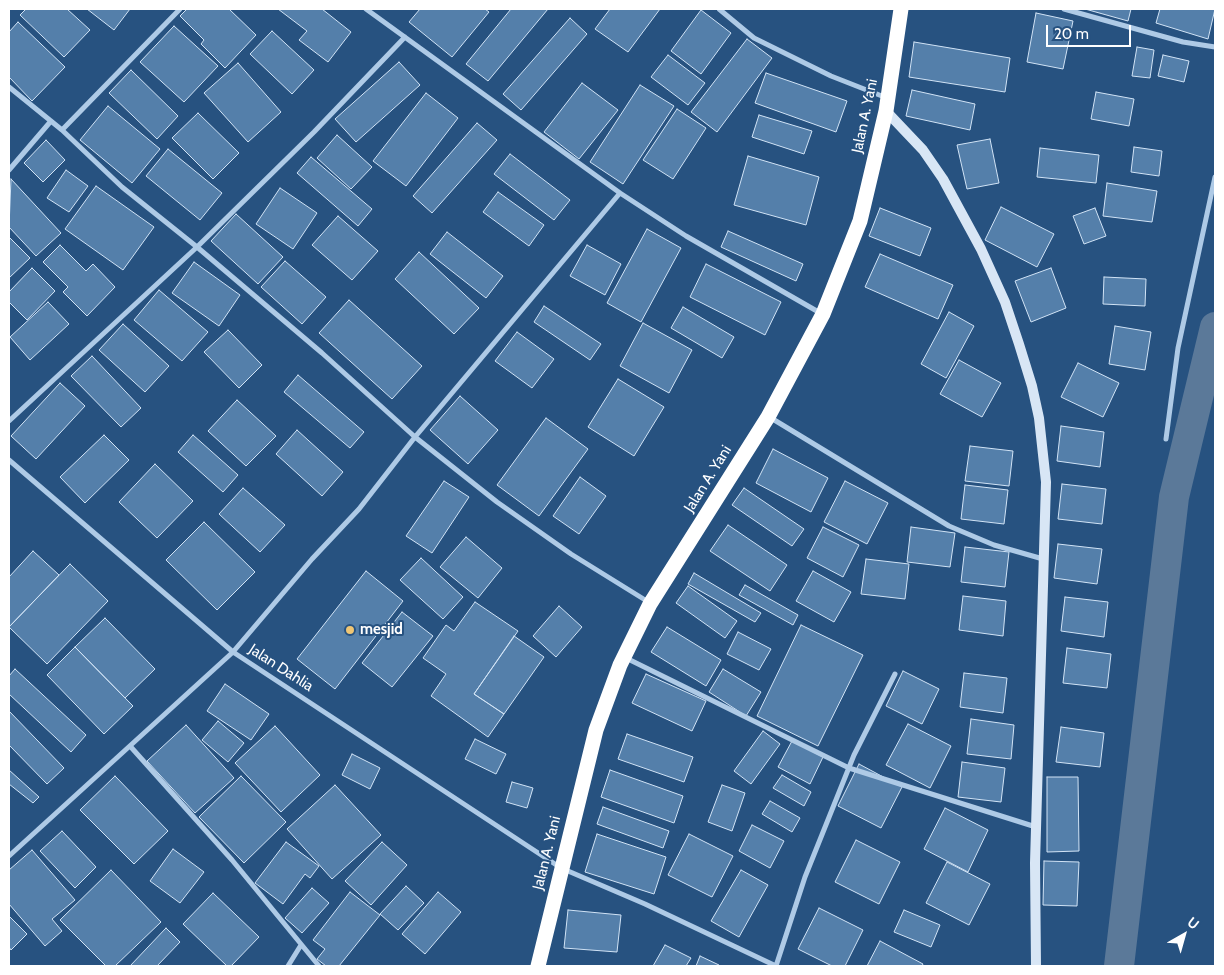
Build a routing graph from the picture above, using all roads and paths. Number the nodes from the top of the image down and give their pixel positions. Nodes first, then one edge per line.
1 (180, 9) edge
2 (366, 9) edge
3 (719, 9) edge
4 (901, 9) edge
5 (1064, 9) edge
6 (405, 38) junction
7 (1215, 47) edge
8 (9, 87) edge
9 (887, 104) junction
10 (51, 121) junction
11 (62, 130) junction
12 (9, 170) edge
13 (1215, 177) edge
14 (620, 193) junction
15 (197, 246) junction
16 (823, 314) junction
17 (768, 417) junction
18 (9, 421) edge
19 (415, 437) junction
20 (1166, 439) dead end
21 (9, 460) edge
22 (1043, 559) junction
23 (650, 604) junction
24 (233, 652) junction
25 (624, 657) junction
26 (895, 674) dead end
27 (130, 746) junction
28 (849, 768) junction
29 (1036, 827) junction
30 (9, 856) edge
31 (561, 868) junction
32 (301, 945) junction
33 (288, 966) edge
34 (319, 966) edge
35 (538, 966) edge
36 (776, 966) edge
37 (1036, 966) edge

1 - 11 street
2 - 6 street
3 - 9 street
4 - 9 highway, Jalan A. Yani
5 - 7 street
6 - 14 street
6 - 15 street
8 - 10 street
9 - 16 highway, Jalan A. Yani
9 - 22 street
10 - 11 street
10 - 12 street
11 - 15 street
13 - 20 street
14 - 16 street
14 - 19 street
15 - 18 street
15 - 19 street
16 - 17 highway, Jalan A. Yani
17 - 22 street
17 - 23 highway, Jalan A. Yani
19 - 23 street
19 - 24 street
21 - 24 street, Jalan Dahlia
22 - 29 street
23 - 25 highway, Jalan A. Yani
24 - 27 street
24 - 31 street, Jalan Dahlia
25 - 28 street
25 - 31 highway, Jalan A. Yani
26 - 28 street
27 - 30 street
27 - 32 street
28 - 29 street
28 - 36 street
29 - 37 street
31 - 35 highway, Jalan A. Yani
31 - 36 street, Jalan Dahlia
32 - 33 street
32 - 34 street

